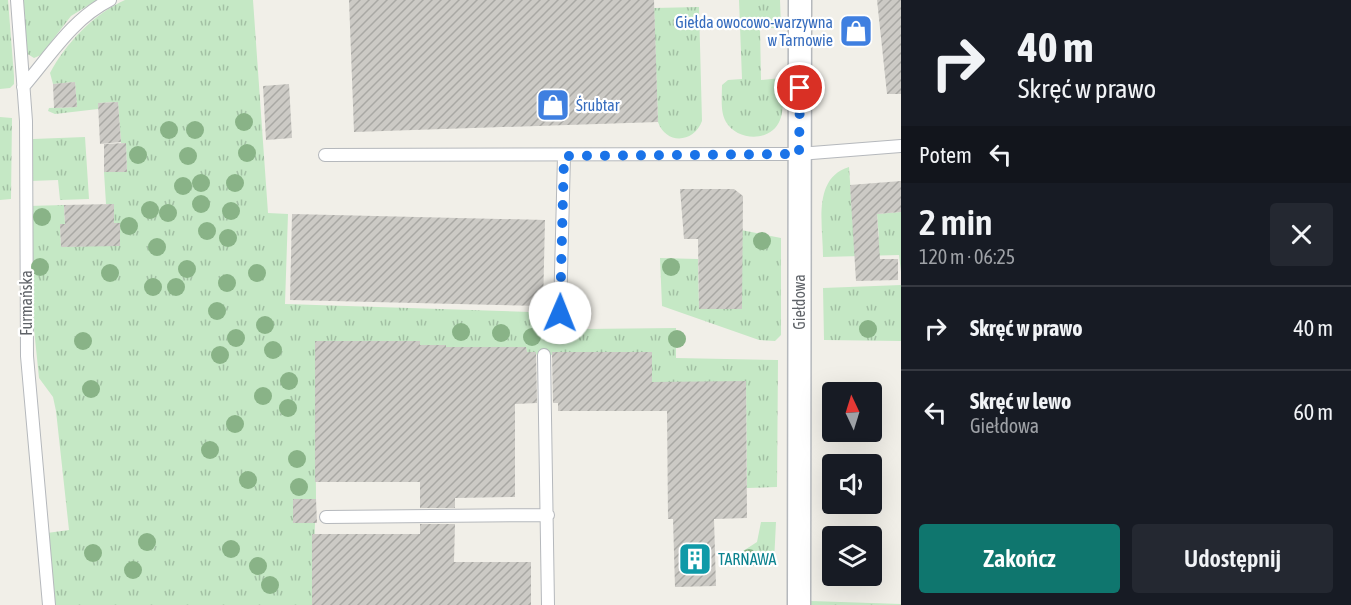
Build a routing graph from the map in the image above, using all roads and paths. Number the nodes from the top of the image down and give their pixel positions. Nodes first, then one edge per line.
1 (17, 0) edge
2 (110, 0) edge
3 (800, 0) edge
4 (23, 87) junction
5 (901, 146) edge
6 (799, 154) junction
7 (325, 155) dead end
8 (564, 156) junction
9 (560, 313) dead end
10 (544, 356) dead end
11 (548, 515) junction
12 (326, 517) dead end
13 (49, 605) edge
14 (548, 605) edge
15 (799, 605) edge

1 - 4 lane, Furmańska
2 - 4 lane
3 - 6 street, Giełdowa
4 - 13 lane, Furmańska
5 - 6 lane
6 - 8 lane
6 - 15 street, Giełdowa
7 - 8 lane
8 - 9 lane
10 - 11 lane
11 - 12 lane
11 - 14 lane

